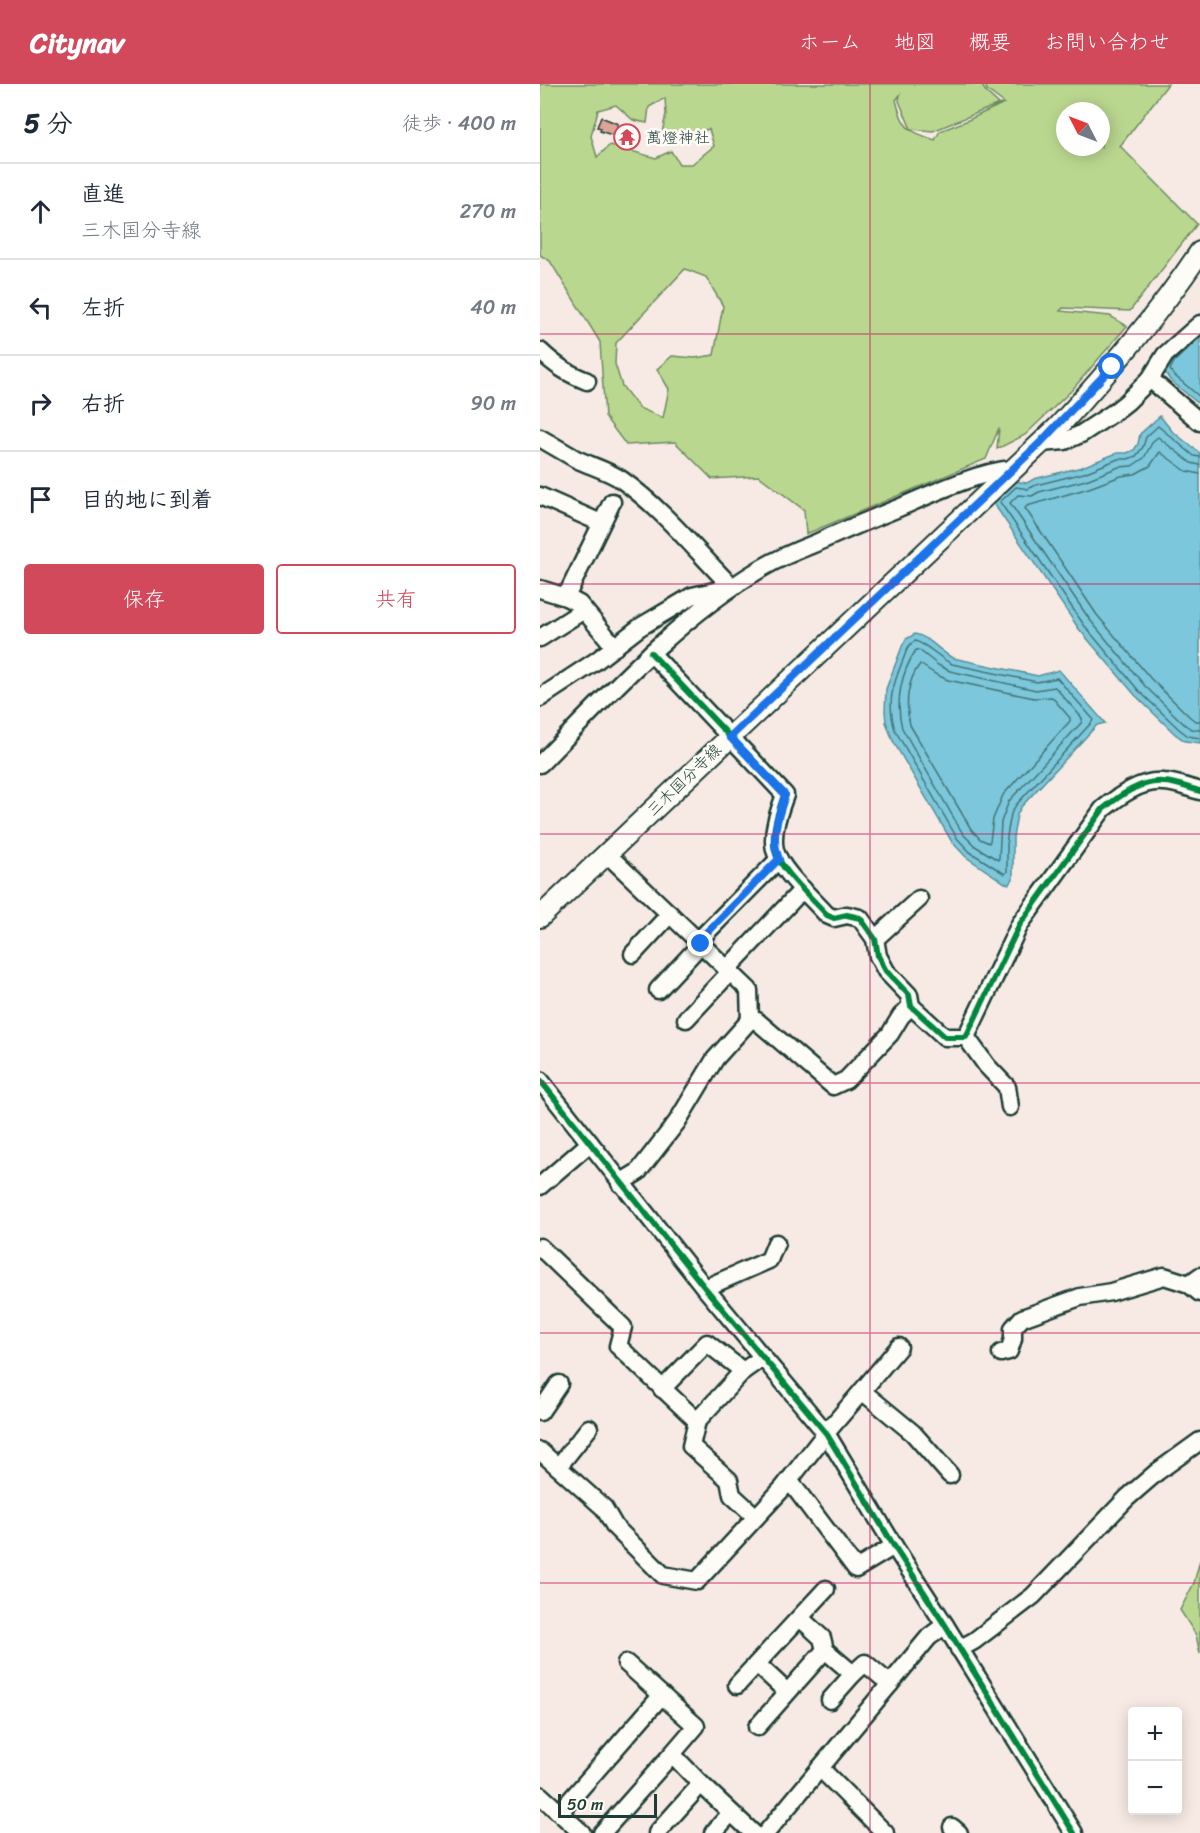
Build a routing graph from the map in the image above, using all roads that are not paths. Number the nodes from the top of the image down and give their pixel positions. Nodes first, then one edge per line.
1 (1200, 252) edge
2 (1200, 324) edge
3 (540, 351) edge
4 (1150, 379) junction
5 (587, 381) dead end
6 (1200, 422) edge
7 (540, 438) edge
8 (1040, 443) junction
9 (1012, 469) junction
10 (540, 496) edge
11 (612, 502) dead end
12 (601, 523) junction
13 (732, 587) junction
14 (540, 589) edge
15 (566, 597) junction
16 (584, 610) junction
17 (540, 638) edge
18 (615, 646) junction
19 (651, 653) junction
20 (540, 698) edge
21 (730, 737) junction
22 (540, 764) edge
23 (1200, 791) edge
24 (607, 854) junction
25 (779, 859) junction
26 (803, 889) junction
27 (919, 899) dead end
28 (670, 914) junction
29 (540, 916) edge
30 (874, 939) junction
31 (699, 942) junction
32 (633, 954) dead end
33 (728, 970) junction
34 (658, 990) dead end
35 (911, 1006) junction
36 (686, 1019) dead end
37 (750, 1020) junction
38 (966, 1037) junction
39 (540, 1080) edge
40 (1010, 1107) dead end
41 (590, 1143) junction
42 (620, 1183) junction
43 (540, 1186) edge
44 (776, 1243) dead end
45 (540, 1247) edge
46 (1196, 1284) edge
47 (705, 1288) junction
48 (899, 1347) dead end
49 (1001, 1353) dead end
50 (763, 1357) junction
51 (743, 1371) junction
52 (559, 1384) dead end
53 (662, 1389) junction
54 (862, 1391) junction
55 (540, 1412) edge
56 (697, 1421) junction
57 (589, 1428) dead end
58 (826, 1434) junction
59 (1200, 1441) edge
60 (540, 1451) edge
61 (558, 1467) junction
62 (950, 1475) dead end
63 (789, 1480) junction
64 (756, 1517) junction
65 (894, 1546) junction
66 (826, 1589) dead end
67 (800, 1618) junction
68 (945, 1625) junction
69 (959, 1649) junction
70 (825, 1650) junction
71 (626, 1663) dead end
72 (757, 1664) junction
73 (853, 1674) junction
74 (890, 1684) junction
75 (737, 1685) dead end
76 (787, 1692) junction
77 (662, 1695) junction
78 (830, 1700) dead end
79 (756, 1727) dead end
80 (672, 1754) junction
81 (820, 1768) junction
82 (701, 1784) junction
83 (540, 1795) edge
84 (560, 1812) junction
85 (731, 1813) junction
86 (1067, 1830) edge
87 (582, 1833) edge
88 (602, 1833) edge
89 (657, 1833) edge
90 (713, 1833) edge
91 (753, 1833) edge
92 (766, 1833) edge
93 (885, 1833) edge

1 - 8 main road, 三木国分寺線
2 - 4 street
3 - 5 street
4 - 6 street
4 - 8 street
7 - 13 street
8 - 9 main road, 三木国分寺線
9 - 13 street
9 - 21 main road, 三木国分寺線
10 - 12 street
11 - 12 street
12 - 15 street
13 - 18 street
13 - 19 street
14 - 15 street
15 - 16 street
16 - 17 street
16 - 18 street
18 - 20 street
19 - 21 street
19 - 22 street
21 - 24 main road, 三木国分寺線
21 - 25 street
23 - 38 street
24 - 28 street
24 - 29 main road, 三木国分寺線
25 - 26 street
25 - 31 street
26 - 30 street
26 - 33 street
27 - 30 street
28 - 31 street
28 - 32 street
30 - 35 street
31 - 33 street
31 - 34 street
33 - 36 street
33 - 37 street
35 - 37 street
35 - 38 street
37 - 42 street
38 - 40 street
39 - 41 street
41 - 42 street
41 - 43 street
42 - 47 street
44 - 47 street
45 - 53 street
46 - 49 street
47 - 50 street
48 - 54 street
50 - 51 street
50 - 58 street
51 - 53 street
51 - 56 street
52 - 55 street
53 - 56 street
54 - 58 street
54 - 62 street
56 - 64 street
57 - 61 street
58 - 63 street
58 - 65 street
59 - 69 street
60 - 61 street
61 - 64 street
63 - 64 street
63 - 65 street
65 - 68 street
66 - 67 street
67 - 70 street
67 - 72 street
68 - 69 street
68 - 74 street
69 - 86 street
70 - 73 street
70 - 76 street
71 - 77 street
72 - 75 street
72 - 76 street
73 - 74 street
73 - 78 street
74 - 81 street
76 - 79 street
77 - 80 street
77 - 84 street
80 - 82 street
80 - 88 street
81 - 92 street
81 - 93 street
82 - 85 street
82 - 89 street
83 - 84 street
84 - 87 street
85 - 90 street
85 - 91 street

